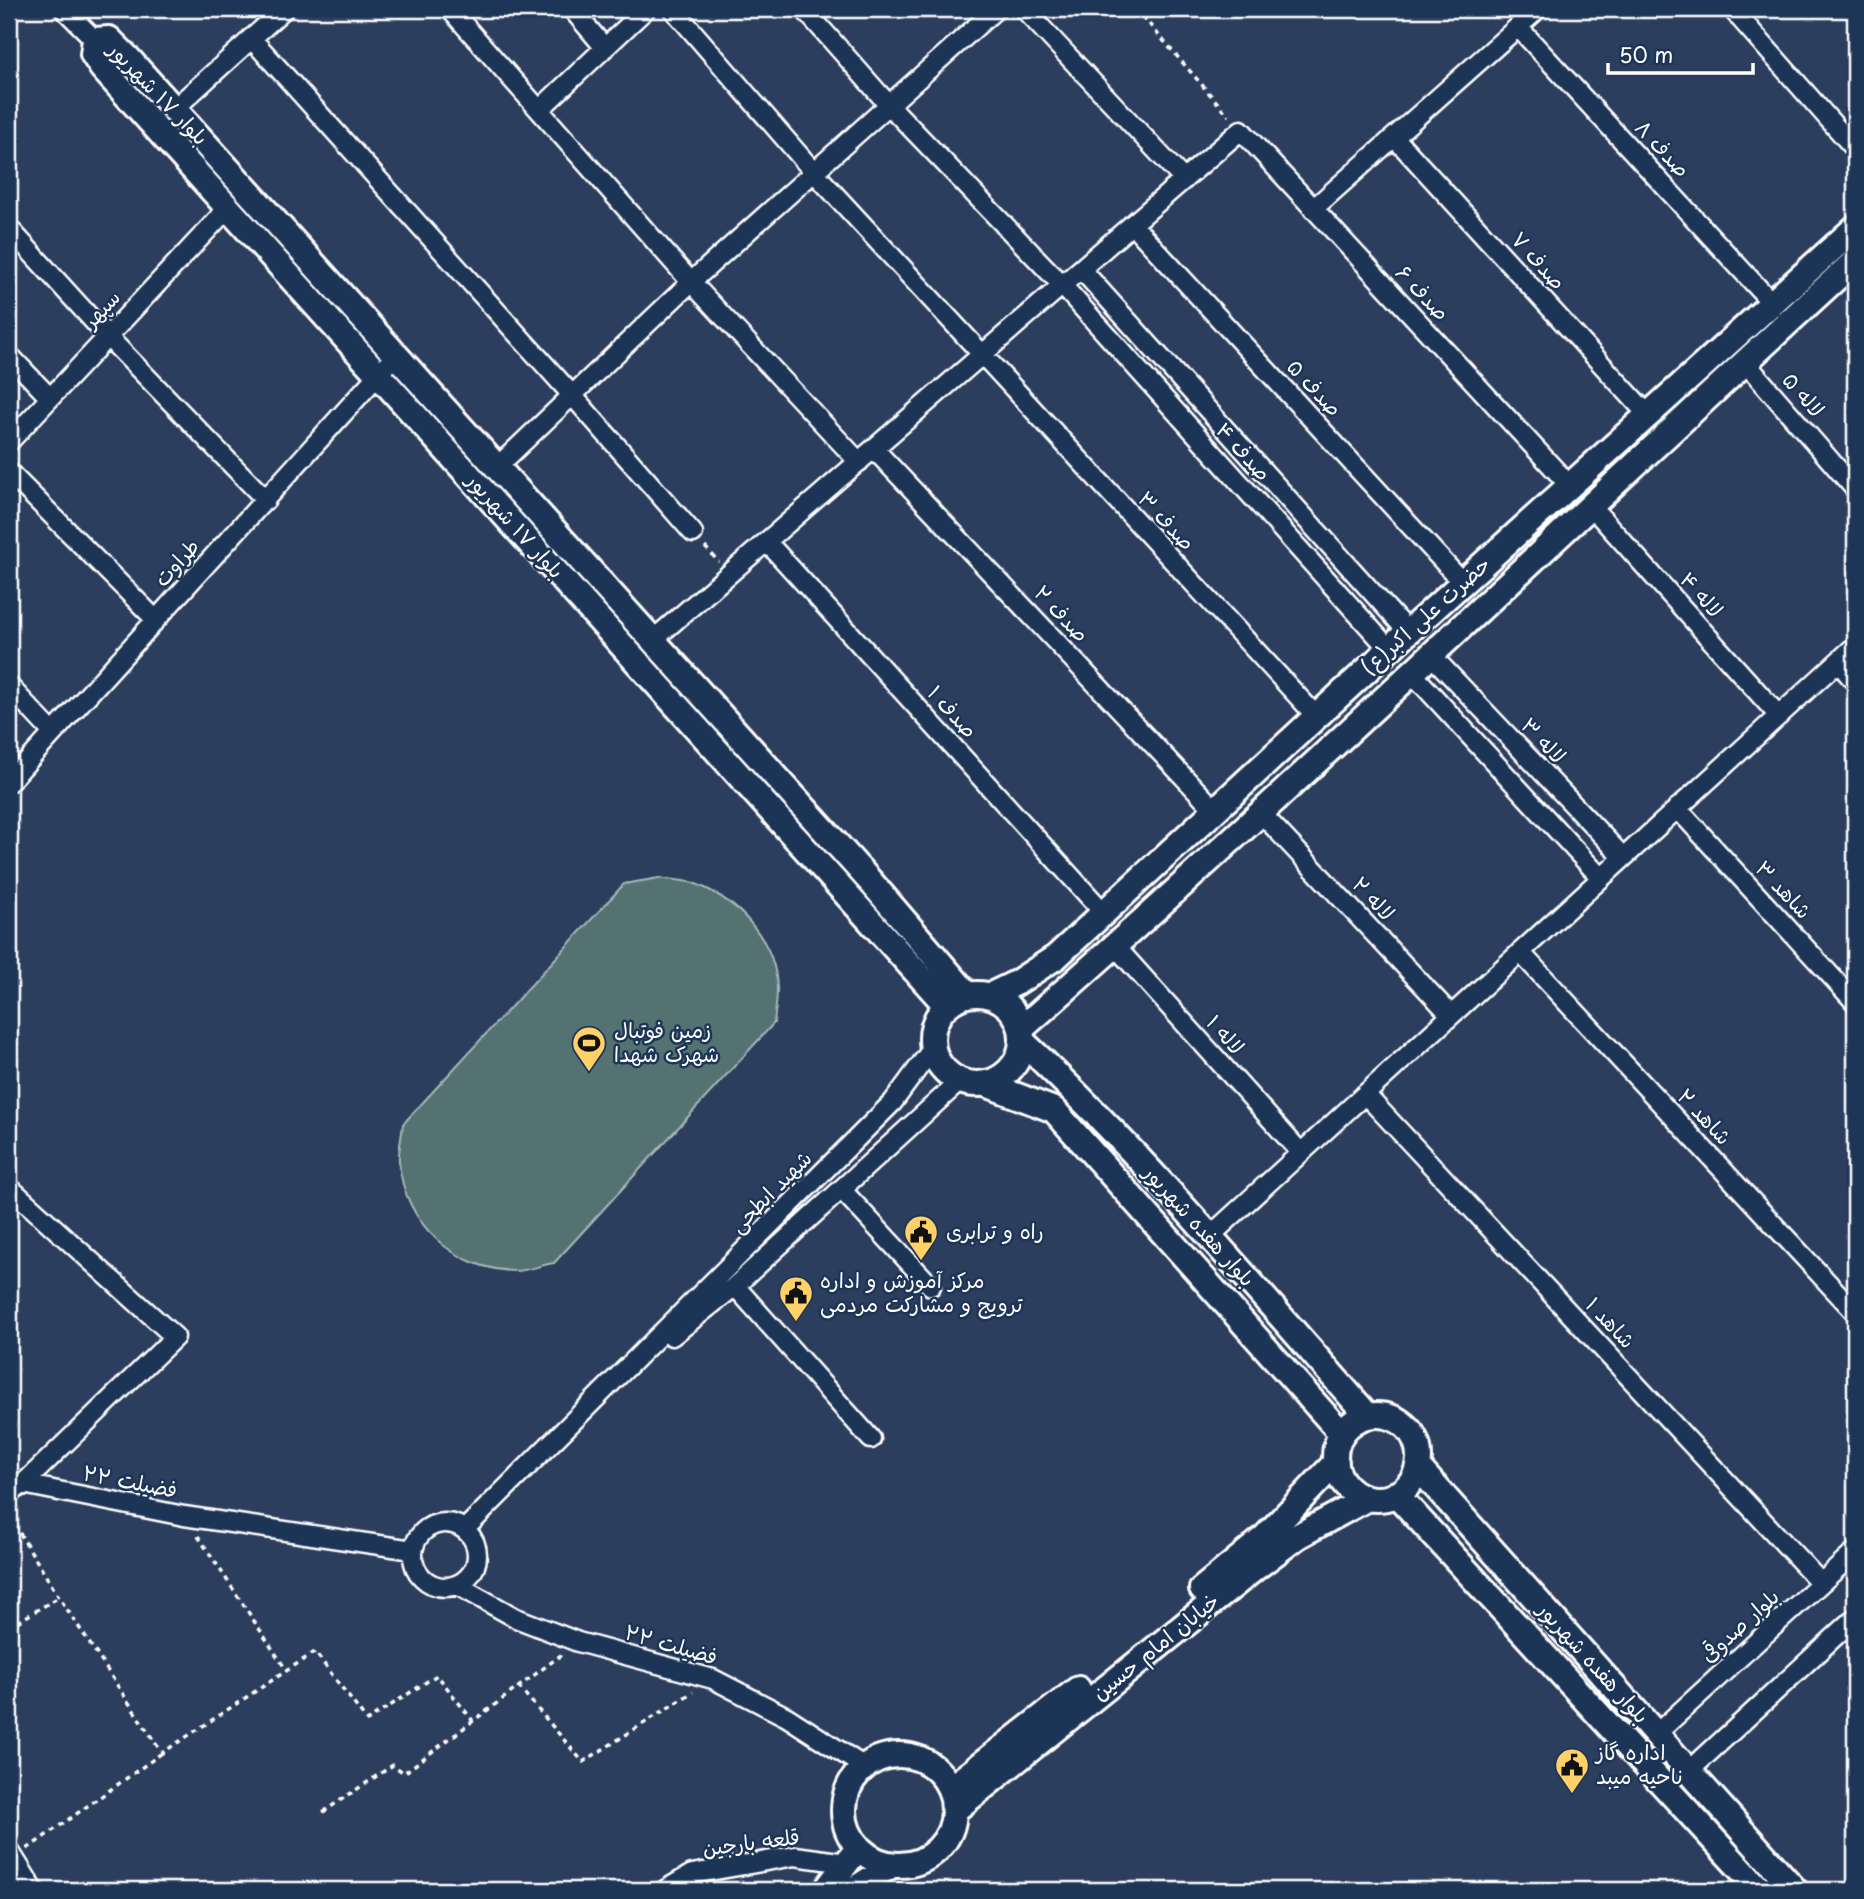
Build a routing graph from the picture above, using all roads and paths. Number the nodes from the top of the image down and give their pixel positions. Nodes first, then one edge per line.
1 (64, 9) edge
2 (284, 9) edge
3 (450, 9) edge
4 (572, 9) edge
5 (646, 9) edge
6 (673, 9) edge
7 (804, 9) edge
8 (996, 9) edge
9 (1024, 9) edge
10 (1136, 9) edge
11 (1538, 9) edge
12 (1732, 9) edge
13 (1518, 27) junction
14 (251, 38) junction
15 (95, 40) junction
16 (605, 48) junction
17 (888, 104) junction
18 (174, 109) junction
19 (539, 110) junction
20 (1241, 130) junction
21 (1395, 138) junction
22 (1855, 149) edge
23 (813, 171) junction
24 (1184, 180) junction
25 (228, 208) junction
26 (1314, 209) junction
27 (1132, 224) junction
28 (9, 228) edge
29 (1855, 228) edge
30 (1855, 261) edge
31 (1816, 263) junction
32 (1081, 269) junction
33 (1833, 281) junction
34 (691, 282) junction
35 (1062, 285) junction
36 (1772, 303) junction
37 (107, 336) junction
38 (9, 355) edge
39 (396, 355) junction
40 (981, 356) junction
41 (1745, 362) junction
42 (379, 375) junction
43 (572, 396) junction
44 (50, 398) junction
45 (1648, 415) junction
46 (9, 442) edge
47 (874, 449) junction
48 (859, 462) junction
49 (497, 467) junction
50 (9, 472) edge
51 (1570, 486) junction
52 (1855, 489) edge
53 (266, 500) junction
54 (1590, 505) junction
55 (693, 533) joint
56 (767, 542) junction
57 (729, 574) junction
58 (1463, 583) junction
59 (156, 621) junction
60 (1408, 632) junction
61 (653, 640) junction
62 (1855, 646) edge
63 (1389, 649) junction
64 (1430, 655) junction
65 (1838, 662) junction
66 (1412, 673) junction
67 (1855, 682) edge
68 (9, 686) edge
69 (1779, 716) junction
70 (1317, 717) junction
71 (53, 733) junction
72 (9, 782) edge
73 (1677, 808) junction
74 (1215, 810) junction
75 (1262, 814) junction
76 (1623, 857) junction
77 (1601, 878) junction
78 (1132, 887) junction
79 (1155, 911) junction
80 (1104, 913) junction
81 (1116, 947) junction
82 (1520, 952) junction
83 (968, 998) junction
84 (1855, 1002) edge
85 (1451, 1015) junction
86 (1022, 1036) junction
87 (932, 1049) junction
88 (960, 1081) junction
89 (986, 1084) junction
90 (1365, 1094) junction
91 (1301, 1153) junction
92 (9, 1187) edge
93 (841, 1189) junction
94 (1209, 1237) junction
95 (735, 1286) junction
96 (931, 1286) dead end
97 (1855, 1312) edge
98 (634, 1361) junction
99 (1368, 1416) junction
100 (1342, 1434) junction
101 (871, 1439) dead end
102 (1336, 1462) junction
103 (1418, 1467) junction
104 (16, 1489) edge
105 (1396, 1494) junction
106 (1368, 1497) junction
107 (9, 1516) edge
108 (184, 1516) junction
109 (465, 1529) junction
110 (412, 1550) junction
111 (1855, 1552) edge
112 (1821, 1583) junction
113 (457, 1585) junction
114 (59, 1597) junction
115 (1853, 1624) edge
116 (9, 1627) edge
117 (578, 1642) junction
118 (286, 1671) junction
119 (713, 1679) junction
120 (518, 1686) junction
121 (473, 1721) junction
122 (1656, 1734) junction
123 (162, 1754) junction
124 (863, 1766) junction
125 (1689, 1771) junction
126 (953, 1799) junction
127 (323, 1812) dead end
128 (11, 1854) edge
129 (852, 1855) junction
130 (892, 1865) junction
131 (34, 1890) edge
132 (665, 1890) edge
133 (826, 1890) edge
134 (853, 1890) edge
135 (1760, 1890) edge
136 (1795, 1890) edge

1 - 15 street
2 - 14 street
3 - 19 street
4 - 16 street
5 - 16 street
6 - 23 street, صدف ۳
7 - 17 street, صدف ۴
8 - 17 street
9 - 24 street
10 - 20 path
11 - 13 street
12 - 22 street
13 - 21 street
13 - 36 street, صدف ۸
14 - 18 street
14 - 43 street
15 - 18 street, بلوار ۱۷ شهریور
15 - 25 street, بلوار ۱۷ شهریور
16 - 19 street
17 - 23 street
17 - 35 street, صدف ۴
18 - 39 street, بلوار ۱۷ شهریور
19 - 34 street
20 - 24 street
20 - 26 street, صدف ۶
21 - 26 street
21 - 45 street, صدف ۷
23 - 34 street
23 - 40 street, صدف ۳
24 - 27 street
25 - 37 street, سپهر
25 - 42 street, بلوار ۱۷ شهریور
26 - 51 street, صدف ۶
27 - 32 street
27 - 58 street, صدف ۵
28 - 37 street
29 - 31 street, حضرت علی اکبر(ع)
30 - 33 street, حضرت علی اکبر(ع)
31 - 33 street
31 - 36 street, حضرت علی اکبر(ع)
32 - 35 street
32 - 60 street, صدف ۴
33 - 41 street, حضرت علی اکبر(ع)
34 - 43 street
34 - 48 street
35 - 40 street
35 - 63 street, صدف ۴
36 - 45 street, حضرت علی اکبر(ع)
37 - 44 street, سپهر
37 - 53 street
38 - 44 street
39 - 42 street, طراوت
39 - 49 street, بلوار ۱۷ شهریور
40 - 47 street
40 - 70 street, صدف ۳
41 - 52 street, لاله ۵
41 - 54 street, حضرت علی اکبر(ع)
42 - 53 street, طراوت
42 - 83 street, بلوار ۱۷ شهریور
43 - 49 street
43 - 55 street
44 - 46 street, سپهر
45 - 51 street, حضرت علی اکبر(ع)
47 - 48 street
47 - 74 street, صدف ۲
48 - 56 street
49 - 61 street, بلوار ۱۷ شهریور
50 - 59 street
51 - 58 street, حضرت علی اکبر(ع)
53 - 59 street, طراوت
54 - 64 street, حضرت علی اکبر(ع)
54 - 69 street, لاله ۴
55 - 57 path
56 - 57 street
56 - 80 street, صدف ۱
57 - 61 street
58 - 60 street, حضرت علی اکبر(ع)
59 - 71 street, طراوت
60 - 63 street, حضرت علی اکبر(ع)
60 - 64 street
61 - 83 street, بلوار ۱۷ شهریور
62 - 65 street
63 - 66 street
63 - 70 street, حضرت علی اکبر(ع)
64 - 66 street, حضرت علی اکبر(ع)
64 - 76 street, لاله ۳
65 - 67 street
65 - 69 street
66 - 75 street, حضرت علی اکبر(ع)
66 - 77 street
68 - 71 street
69 - 73 street
70 - 74 street, حضرت علی اکبر(ع)
71 - 72 street, طراوت
73 - 76 street
73 - 84 street, شاهد ۳
74 - 78 street, حضرت علی اکبر(ع)
75 - 79 street, حضرت علی اکبر(ع)
75 - 85 street, لاله ۲
76 - 77 street
77 - 82 street
78 - 79 street
78 - 80 street, حضرت علی اکبر(ع)
79 - 81 street, حضرت علی اکبر(ع)
80 - 83 street, حضرت علی اکبر(ع)
81 - 86 street, حضرت علی اکبر(ع)
81 - 91 street, لاله ۱
82 - 85 street
82 - 97 street, شاهد ۲
83 - 86 street
83 - 87 street
85 - 90 street
86 - 89 street
86 - 94 street, بلوار هفده شهریور
87 - 88 street
87 - 98 street, شهید ابطحی
88 - 89 street
88 - 93 street, شهید ابطحی
89 - 100 street, بلوار هفده شهریور
90 - 91 street
90 - 112 street, شاهد ۱
91 - 94 street
92 - 104 street
93 - 95 street, شهید ابطحی
93 - 96 street
94 - 99 street, بلوار هفده شهریور
95 - 98 street, شهید ابطحی
95 - 101 street
98 - 109 street, شهید ابطحی
99 - 100 street
99 - 103 street
100 - 102 street
102 - 106 street
102 - 126 street, خیابان امام حسین
103 - 105 street
103 - 122 street, بلوار هفده شهریور
104 - 108 street, فضیلت ۲۲
105 - 106 street
105 - 135 street, بلوار هفده شهریور
106 - 126 street, خیابان امام حسین
107 - 114 path
108 - 110 street, فضیلت ۲۲
108 - 118 path
109 - 110 street
109 - 113 street
110 - 113 street
111 - 112 street, بلوار صدوقی
112 - 122 street, بلوار صدوقی
113 - 117 street, فضیلت ۲۲
114 - 116 path
114 - 123 path
115 - 125 street
117 - 119 street, فضیلت ۲۲
117 - 120 path
118 - 121 path
118 - 123 path
119 - 120 path
119 - 124 street, فضیلت ۲۲
120 - 121 path
121 - 127 path
122 - 125 street, بلوار هفده شهریور
123 - 128 path
124 - 126 street
124 - 129 street
125 - 136 street, بلوار هفده شهریور
126 - 130 street
128 - 131 street
129 - 130 street
129 - 132 street, قلعه بارجین
129 - 133 street
130 - 134 street

